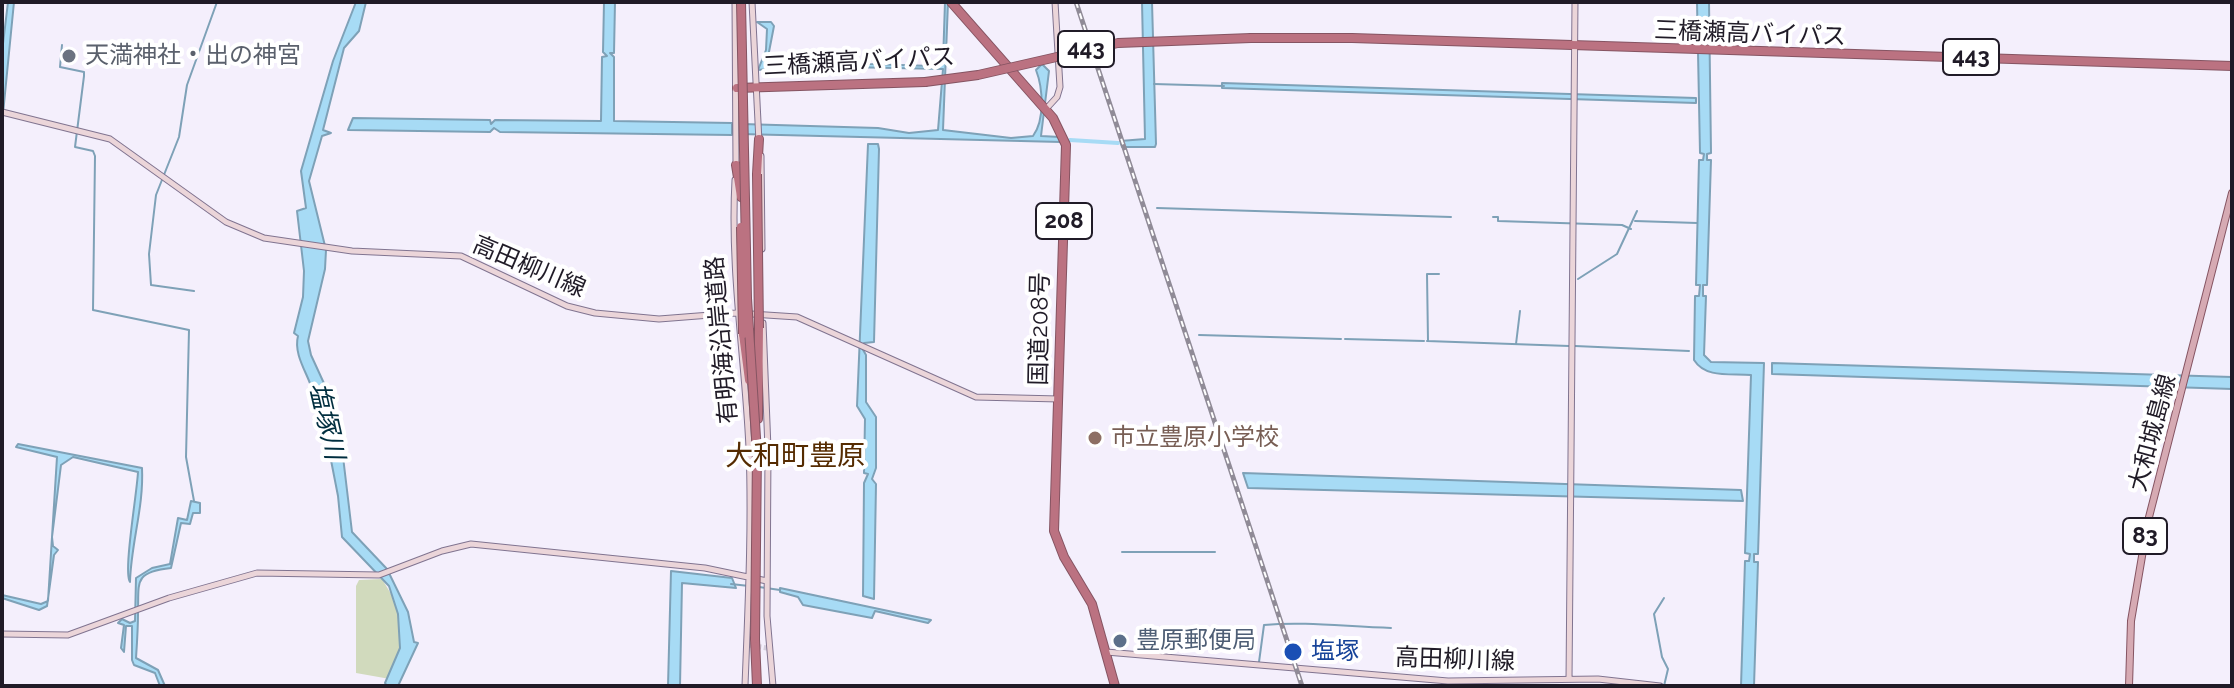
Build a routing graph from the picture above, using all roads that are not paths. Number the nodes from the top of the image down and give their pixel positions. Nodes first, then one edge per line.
1 (738, 2) edge
2 (752, 2) edge
3 (951, 2) edge
4 (1055, 2) edge
5 (1575, 2) edge
6 (1575, 47) junction
7 (2232, 68) edge
8 (754, 87) junction
9 (740, 88) junction
10 (1046, 109) junction
11 (3, 112) edge
12 (759, 139) junction
13 (736, 165) junction
14 (2232, 193) edge
15 (736, 313) junction
16 (763, 314) junction
17 (1059, 399) junction
18 (757, 453) junction
19 (750, 576) junction
20 (767, 581) junction
21 (2, 634) edge
22 (750, 643) junction
23 (1106, 652) junction
24 (1569, 679) junction
25 (745, 686) edge
26 (757, 686) edge
27 (773, 686) edge
28 (1115, 686) edge
29 (1660, 686) edge
30 (2129, 686) edge

1 - 9 highway, bridge
2 - 8 main road, 有明海沿岸道路
3 - 10 highway, 国道208号 / 208
4 - 10 main road
5 - 6 main road
6 - 7 highway, 三橋瀬高バイパス / 443
6 - 8 highway, 三橋瀬高バイパス / 443, bridge
6 - 24 main road
8 - 9 highway, 三橋瀬高バイパス / 443
8 - 12 main road, 有明海沿岸道路
9 - 13 main road, 有明海沿岸道路
9 - 18 highway, bridge
10 - 17 highway, 国道208号 / 208
11 - 15 main road, 高田柳川線
12 - 16 main road, 有明海沿岸道路
12 - 18 highway, bridge
13 - 15 main road, 有明海沿岸道路
13 - 18 highway, bridge
14 - 30 main road, 大和城島線 / 83
15 - 16 main road, 高田柳川線
15 - 19 main road, 有明海沿岸道路, bridge
16 - 17 main road, 高田柳川線
16 - 20 main road, 有明海沿岸道路
17 - 23 highway, 国道208号 / 208
18 - 22 highway, bridge
19 - 20 main road
19 - 21 main road
19 - 22 main road
20 - 27 main road
22 - 25 main road
22 - 26 highway
23 - 24 main road, 高田柳川線
23 - 28 highway, 国道208号 / 208
24 - 29 main road, 高田柳川線

